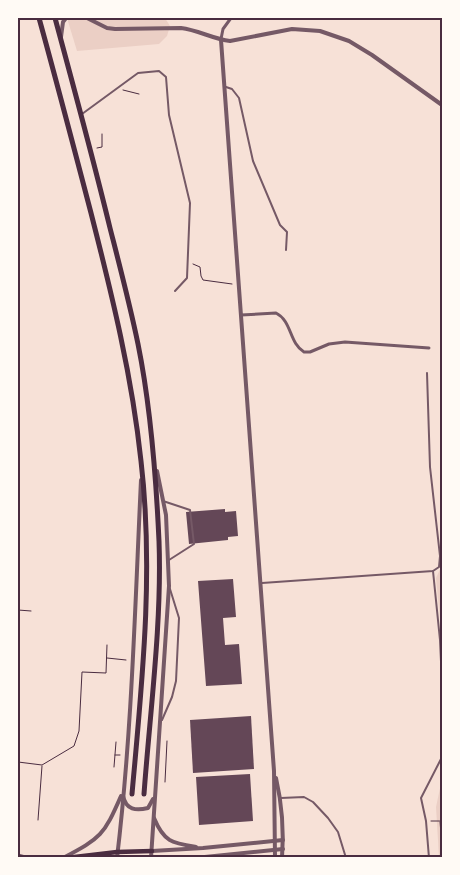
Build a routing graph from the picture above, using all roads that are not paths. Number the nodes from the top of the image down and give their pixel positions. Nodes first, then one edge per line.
1 (39, 18) edge
2 (55, 18) edge
3 (66, 18) edge
4 (87, 18) edge
5 (231, 18) edge
6 (61, 39) junction
7 (221, 40) junction
8 (224, 86) junction
9 (442, 105) edge
10 (82, 114) junction
11 (286, 250) dead end
12 (175, 291) dead end
13 (241, 315) junction
14 (428, 348) dead end
15 (427, 373) dead end
16 (153, 451) junction
17 (142, 463) junction
18 (163, 501) junction
19 (169, 560) junction
20 (433, 571) junction
21 (260, 584) junction
22 (169, 586) junction
23 (442, 683) edge
24 (160, 722) junction
25 (442, 757) edge
26 (274, 771) junction
27 (123, 792) junction
28 (132, 794) dead end
29 (144, 794) dead end
30 (154, 797) junction
31 (274, 798) junction
32 (280, 798) junction
33 (154, 817) junction
34 (283, 840) junction
35 (276, 841) junction
36 (203, 848) junction
37 (283, 849) junction
38 (276, 850) junction
39 (152, 851) junction
40 (18, 855) edge
41 (117, 855) edge
42 (29, 858) edge
43 (65, 858) edge
44 (151, 858) edge
45 (195, 858) edge
46 (275, 858) edge
47 (282, 858) edge
48 (346, 858) edge
49 (430, 858) edge

1 - 17 main road
2 - 6 main road
3 - 6 street
4 - 7 street
5 - 7 street
6 - 10 main road
7 - 8 street
7 - 9 street
8 - 11 lane
8 - 13 street
10 - 12 lane
10 - 16 main road
13 - 14 street
13 - 21 street
15 - 20 lane
16 - 18 street
16 - 29 main road
17 - 27 street
17 - 28 main road
18 - 19 street
18 - 19 lane
19 - 22 street
20 - 21 lane
20 - 23 lane
21 - 26 street
22 - 24 street
22 - 24 lane
24 - 30 street
25 - 49 lane
26 - 31 street
26 - 32 street
27 - 30 street
27 - 41 street
27 - 43 street
30 - 33 street
31 - 32 lane
31 - 35 street
32 - 34 street
32 - 48 lane
33 - 36 street
33 - 39 street
34 - 35 street
34 - 37 street
35 - 36 street
35 - 38 street
36 - 39 street
37 - 38 street
37 - 47 street
38 - 45 street
38 - 46 street
39 - 41 main road
39 - 44 street
40 - 42 street
41 - 43 main road

